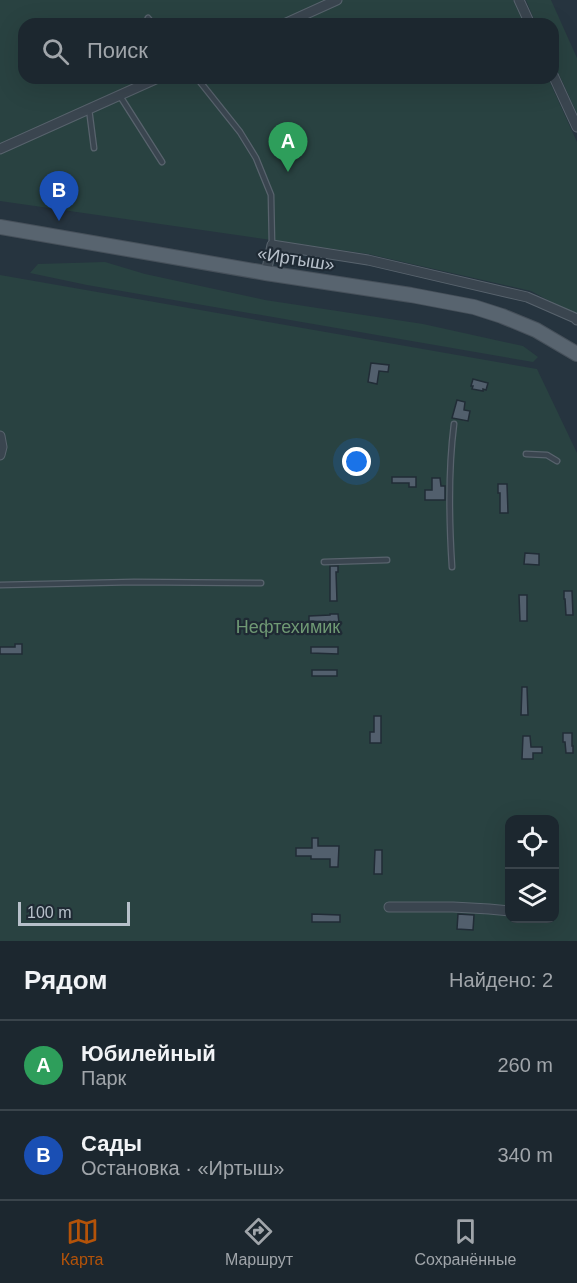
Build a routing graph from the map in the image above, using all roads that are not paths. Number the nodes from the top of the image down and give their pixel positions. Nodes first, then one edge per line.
1 (337, 0) edge
2 (519, 0) edge
3 (297, 18) edge
4 (527, 18) edge
5 (144, 84) edge
6 (202, 84) edge
7 (557, 84) edge
8 (119, 95) junction
9 (89, 108) junction
10 (577, 127) edge
11 (94, 148) dead end
12 (0, 149) edge
13 (162, 162) dead end
14 (0, 227) edge
15 (272, 245) junction
16 (266, 273) junction
17 (577, 321) edge
18 (577, 354) edge
19 (454, 424) dead end
20 (0, 436) edge
21 (526, 454) dead end
22 (0, 455) edge
23 (557, 461) dead end
24 (387, 560) dead end
25 (324, 562) dead end
26 (452, 567) dead end
27 (261, 582) dead end
28 (0, 585) edge
29 (389, 907) dead end
30 (505, 911) edge

1 - 3 street
2 - 4 street
5 - 8 street
6 - 15 lane
7 - 10 street
8 - 9 street
8 - 13 lane
9 - 11 lane
9 - 12 street
14 - 16 main road, «Иртыш»
15 - 16 street
15 - 17 street
16 - 18 main road, «Иртыш»
19 - 26 lane
20 - 22 street
21 - 23 lane
24 - 25 lane
27 - 28 lane
29 - 30 street

